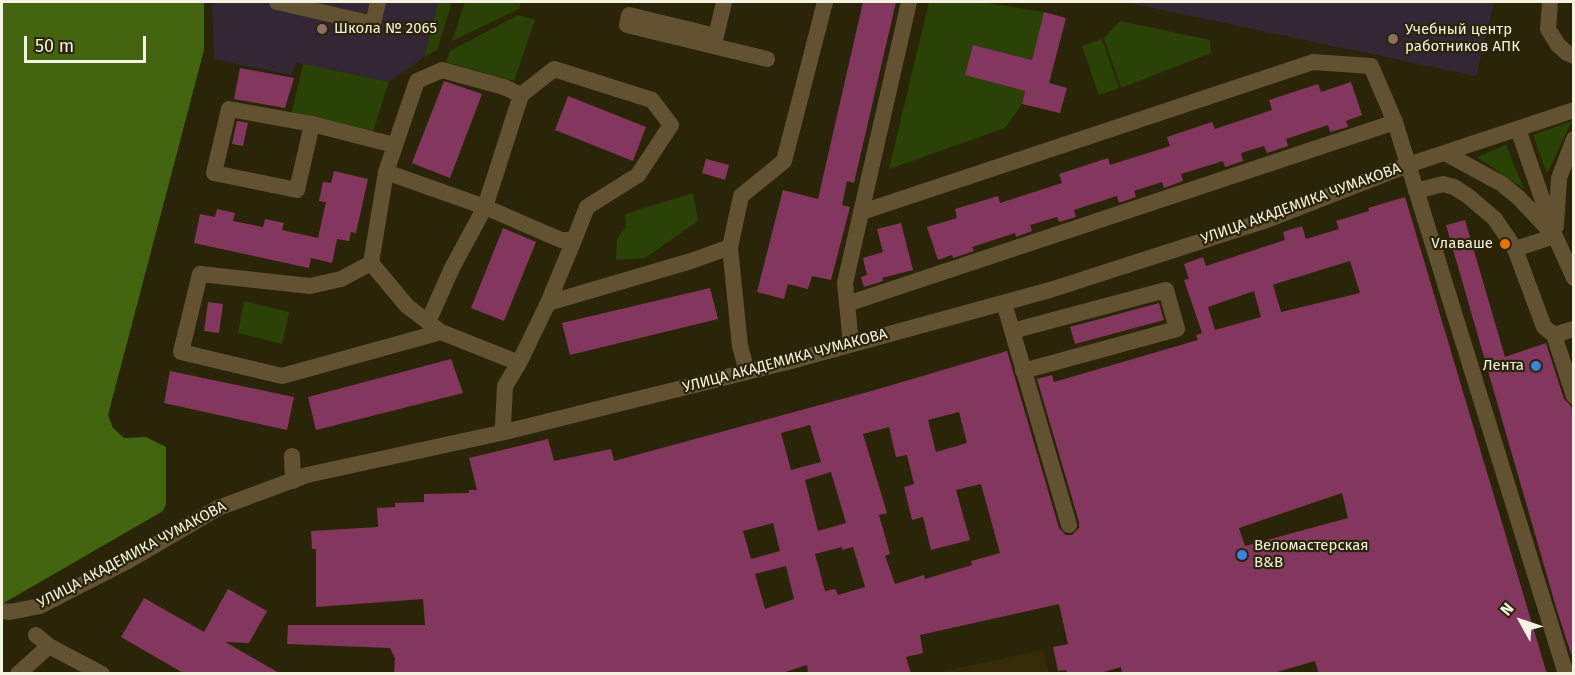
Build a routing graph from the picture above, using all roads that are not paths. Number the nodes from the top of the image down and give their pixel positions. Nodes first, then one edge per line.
1 (278, 2) edge
2 (378, 2) edge
3 (724, 2) edge
4 (825, 2) edge
5 (909, 2) edge
6 (1550, 2) edge
7 (1574, 56) edge
8 (767, 59) dead end
9 (521, 95) junction
10 (1574, 110) edge
11 (1395, 122) junction
12 (312, 124) junction
13 (1518, 129) junction
14 (1574, 139) edge
15 (394, 145) junction
16 (1445, 153) junction
17 (1408, 165) junction
18 (386, 172) junction
19 (1416, 191) junction
20 (485, 207) junction
21 (862, 212) junction
22 (1555, 236) junction
23 (574, 240) junction
24 (730, 247) junction
25 (1515, 249) junction
26 (371, 262) junction
27 (1574, 278) edge
28 (548, 303) junction
29 (1004, 303) junction
30 (847, 304) junction
31 (434, 327) junction
32 (1574, 328) edge
33 (1012, 331) junction
34 (1554, 335) junction
35 (851, 344) junction
36 (519, 363) junction
37 (1023, 371) junction
38 (747, 372) junction
39 (1574, 396) edge
40 (505, 432) junction
41 (291, 456) dead end
42 (293, 481) junction
43 (1069, 525) dead end
44 (2, 611) edge
45 (1565, 671) dead end
46 (18, 674) edge
47 (102, 674) edge

1 - 2 street
3 - 8 street
4 - 24 street
5 - 21 street
6 - 7 street
9 - 15 street
9 - 20 street
9 - 23 street
10 - 13 street, УЛИЦА АКАДЕМИКА ЧУМАКОВА
11 - 17 street
11 - 21 street
11 - 30 street
12 - 12 street
12 - 15 street
13 - 16 street, УЛИЦА АКАДЕМИКА ЧУМАКОВА
13 - 22 street
14 - 22 street
15 - 18 street
16 - 17 street, УЛИЦА АКАДЕМИКА ЧУМАКОВА
16 - 22 street
17 - 19 street
17 - 29 street, УЛИЦА АКАДЕМИКА ЧУМАКОВА
18 - 20 street
18 - 26 street
19 - 25 street
19 - 45 street
20 - 23 street
20 - 31 street
21 - 30 street
22 - 25 street
22 - 27 street
23 - 28 street
24 - 28 street
24 - 38 street
25 - 34 street
26 - 31 street
26 - 31 street
28 - 36 street
29 - 33 street
29 - 35 street, УЛИЦА АКАДЕМИКА ЧУМАКОВА
30 - 35 street
31 - 36 street
32 - 34 street
33 - 37 street
33 - 37 street
34 - 39 street
35 - 38 street, УЛИЦА АКАДЕМИКА ЧУМАКОВА
36 - 40 street
37 - 43 street
38 - 40 street, УЛИЦА АКАДЕМИКА ЧУМАКОВА
40 - 42 street, УЛИЦА АКАДЕМИКА ЧУМАКОВА
41 - 42 street
42 - 44 street, УЛИЦА АКАДЕМИКА ЧУМАКОВА
46 - 47 street

